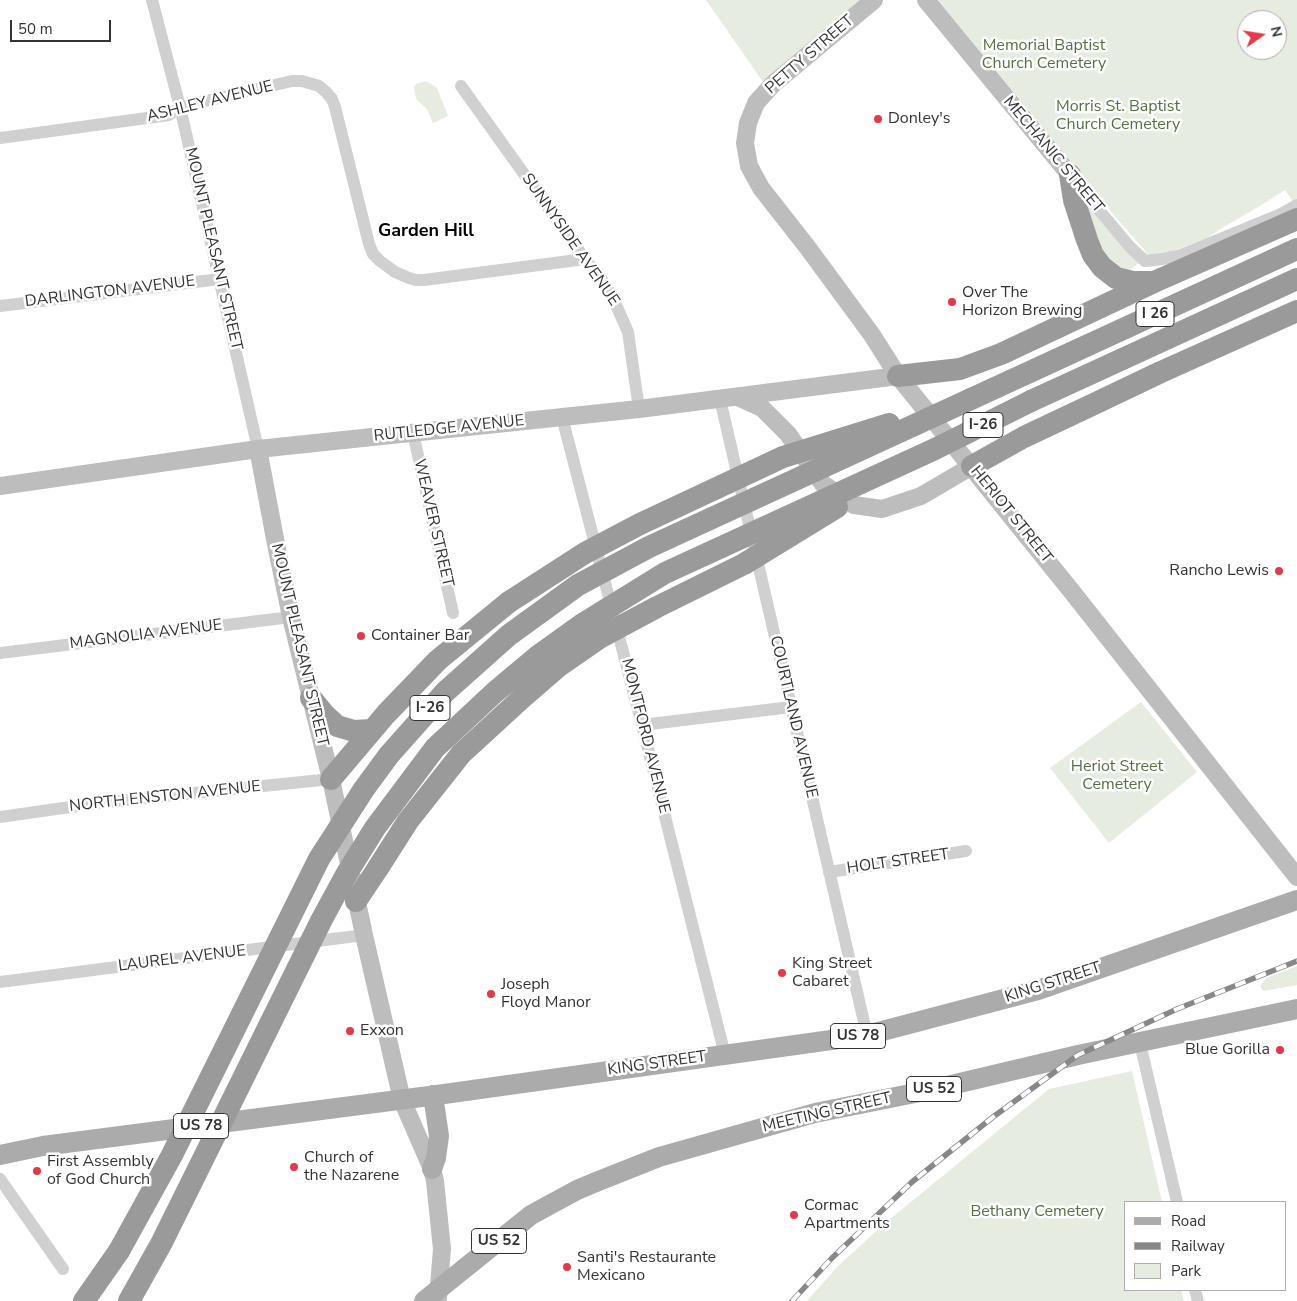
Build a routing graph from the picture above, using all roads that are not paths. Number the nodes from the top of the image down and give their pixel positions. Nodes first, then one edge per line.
1 (152, 0) edge
2 (874, 0) edge
3 (926, 0) edge
4 (461, 86) dead end
5 (180, 107) junction
6 (0, 138) edge
7 (746, 143) joint
8 (1070, 175) junction
9 (1297, 205) edge
10 (1297, 219) edge
11 (1297, 249) edge
12 (585, 259) junction
13 (1297, 278) edge
14 (220, 279) junction
15 (1154, 282) junction
16 (0, 306) edge
17 (1297, 311) edge
18 (898, 376) junction
19 (1013, 378) joint
20 (729, 398) junction
21 (971, 398) junction
22 (1031, 401) joint
23 (639, 409) junction
24 (562, 417) junction
25 (413, 433) junction
26 (258, 449) junction
27 (935, 449) junction
28 (972, 466) junction
29 (0, 486) edge
30 (453, 613) dead end
31 (291, 617) junction
32 (0, 653) edge
33 (311, 698) junction
34 (791, 707) junction
35 (642, 725) junction
36 (372, 730) junction
37 (331, 779) junction
38 (0, 817) edge
39 (966, 851) dead end
40 (829, 872) junction
41 (1297, 877) edge
42 (356, 900) junction
43 (1297, 900) edge
44 (364, 935) junction
45 (0, 982) edge
46 (1296, 1012) edge
47 (867, 1035) junction
48 (1140, 1043) junction
49 (726, 1055) junction
50 (433, 1095) junction
51 (402, 1100) junction
52 (0, 1155) edge
53 (432, 1169) junction
54 (0, 1179) edge
55 (1176, 1201) edge
56 (119, 1252) junction
57 (63, 1269) dead end
58 (439, 1294) edge
59 (84, 1301) edge
60 (96, 1301) edge
61 (129, 1301) edge
62 (424, 1301) edge

1 - 5 street, MOUNT PLEASANT STREET
2 - 7 main road, PETTY STREET
3 - 8 main road, MECHANIC STREET
4 - 12 street, SUNNYSIDE AVENUE
5 - 6 street, ASHLEY AVENUE
5 - 12 street, ASHLEY AVENUE
5 - 14 street, MOUNT PLEASANT STREET
7 - 18 main road, HERIOT STREET
8 - 9 street, MECHANIC STREET
8 - 15 highway
10 - 15 highway
11 - 19 highway, I 26
12 - 23 street, SUNNYSIDE AVENUE
13 - 22 highway, I 26
14 - 16 street, DARLINGTON AVENUE
14 - 26 street, MOUNT PLEASANT STREET
15 - 18 highway
17 - 28 highway
18 - 20 main road, RUTLEDGE AVENUE
18 - 28 main road, HERIOT STREET
19 - 21 highway, I-26
20 - 23 main road, RUTLEDGE AVENUE
20 - 28 main road
20 - 34 street, COURTLAND AVENUE
21 - 36 highway, bridge
21 - 56 highway, I-26, bridge
22 - 27 highway, I-26, bridge
23 - 24 main road, RUTLEDGE AVENUE
24 - 25 main road, RUTLEDGE AVENUE
24 - 35 street, MONTFORD AVENUE
25 - 26 main road, RUTLEDGE AVENUE
25 - 30 street, WEAVER STREET
26 - 29 main road, RUTLEDGE AVENUE
26 - 31 main road, MOUNT PLEASANT STREET
27 - 42 highway, bridge
27 - 61 highway, I-26, bridge
28 - 41 main road, HERIOT STREET
31 - 32 street, MAGNOLIA AVENUE
31 - 33 main road, MOUNT PLEASANT STREET
33 - 36 highway
33 - 37 main road, MOUNT PLEASANT STREET
34 - 35 street
34 - 40 street, COURTLAND AVENUE
35 - 49 street, MONTFORD AVENUE
36 - 37 highway
37 - 38 street, NORTH ENSTON AVENUE
37 - 42 main road, MOUNT PLEASANT STREET
39 - 40 street, HOLT STREET
40 - 47 street, COURTLAND AVENUE
42 - 44 main road, MOUNT PLEASANT STREET
43 - 47 main road, KING STREET / US 78
44 - 45 street, LAUREL AVENUE
44 - 51 main road, MOUNT PLEASANT STREET
46 - 48 main road, MEETING STREET / US 52
47 - 49 main road, KING STREET / US 78
48 - 55 street
48 - 58 main road, MEETING STREET / US 52
49 - 50 main road, KING STREET / US 78
50 - 51 main road, KING STREET / US 78
50 - 53 main road
51 - 52 main road, KING STREET / US 78
51 - 53 main road, MOUNT PLEASANT STREET
53 - 58 main road, MOUNT PLEASANT STREET
54 - 57 street
56 - 59 highway
56 - 60 highway, I-26
58 - 62 main road, MEETING STREET / US 52

